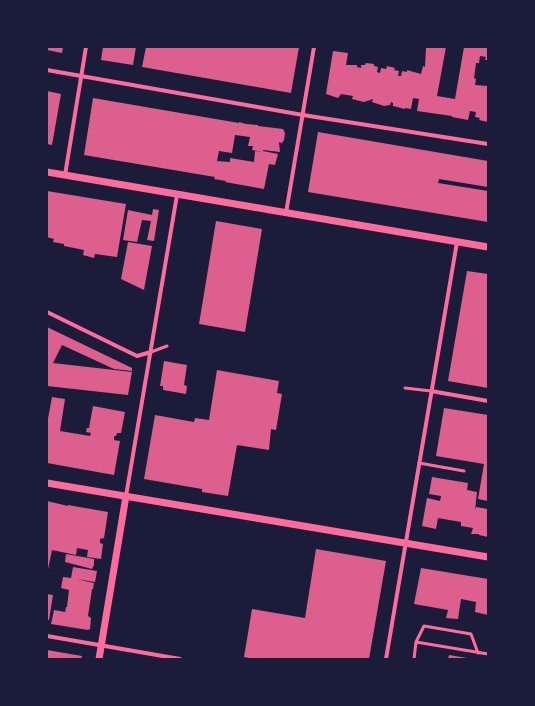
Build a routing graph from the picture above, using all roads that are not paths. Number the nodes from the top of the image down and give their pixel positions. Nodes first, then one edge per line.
1 (86, 47) edge
2 (314, 47) edge
3 (47, 70) edge
4 (81, 76) junction
5 (303, 115) junction
6 (488, 144) edge
7 (47, 172) edge
8 (65, 175) junction
9 (177, 194) junction
10 (286, 213) junction
11 (457, 242) junction
12 (488, 247) edge
13 (47, 312) edge
14 (168, 346) dead end
15 (151, 352) junction
16 (405, 388) dead end
17 (431, 391) junction
18 (488, 401) edge
19 (419, 463) junction
20 (464, 471) dead end
21 (47, 483) edge
22 (126, 496) junction
23 (406, 542) junction
24 (488, 557) edge
25 (47, 636) edge
26 (416, 642) junction
27 (101, 645) junction
28 (478, 652) junction
29 (488, 654) edge
30 (174, 658) edge
31 (99, 659) edge
32 (180, 659) edge
33 (386, 659) edge
34 (414, 659) edge

1 - 4 street
2 - 5 street
3 - 4 street
4 - 5 street
4 - 8 street
5 - 6 street
5 - 10 street
7 - 8 street
8 - 9 street
9 - 10 street
9 - 15 street
10 - 11 street
11 - 12 street
11 - 17 street
13 - 15 street
14 - 15 lane
15 - 22 street
16 - 17 lane
17 - 18 street
17 - 19 street
19 - 20 lane
19 - 23 street
21 - 22 street
22 - 23 street
22 - 27 street
23 - 24 street
23 - 33 street
25 - 27 street
26 - 28 lane
26 - 28 lane
26 - 34 lane
27 - 30 street
27 - 31 street
28 - 29 lane
30 - 32 street

